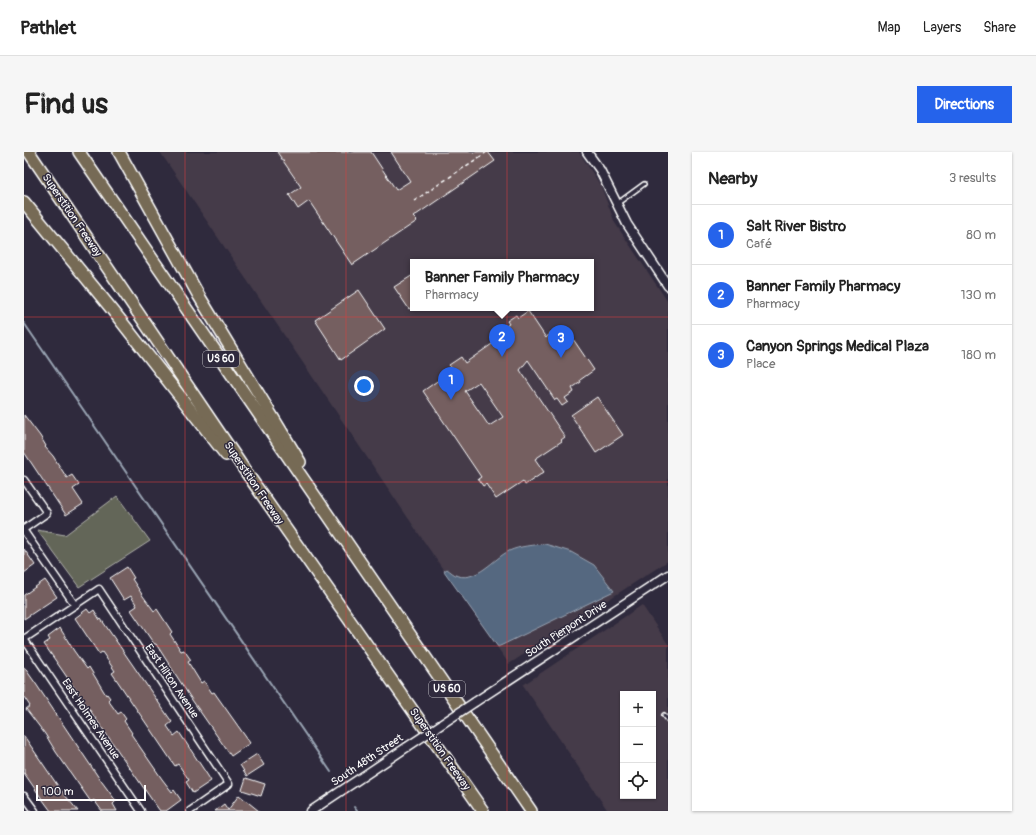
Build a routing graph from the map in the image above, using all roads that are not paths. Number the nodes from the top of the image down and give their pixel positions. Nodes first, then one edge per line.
1 (29, 152) edge
2 (79, 152) edge
3 (119, 152) edge
4 (587, 152) edge
5 (644, 184) dead end
6 (24, 202) edge
7 (616, 204) junction
8 (668, 286) edge
9 (246, 472) junction
10 (24, 480) edge
11 (24, 530) edge
12 (363, 567) junction
13 (668, 575) edge
14 (75, 605) junction
15 (24, 639) edge
16 (475, 702) joint
17 (664, 715) dead end
18 (668, 720) edge
19 (24, 796) edge
20 (34, 811) edge
21 (141, 811) edge
22 (190, 811) edge
23 (311, 811) edge
24 (483, 811) edge
25 (531, 811) edge

1 - 9 highway, Superstition Freeway
2 - 12 highway, US 60
3 - 12 highway
4 - 7 street
5 - 7 lane
6 - 9 highway
7 - 8 street
9 - 24 highway, Superstition Freeway
10 - 11 street
11 - 14 street
12 - 25 highway, US 60
13 - 16 street, South Pierpont Drive
14 - 15 street
14 - 22 street, East Hilton Avenue
15 - 21 street, East Holmes Avenue
16 - 23 street, South 48th Street, bridge
17 - 18 lane
19 - 20 street

